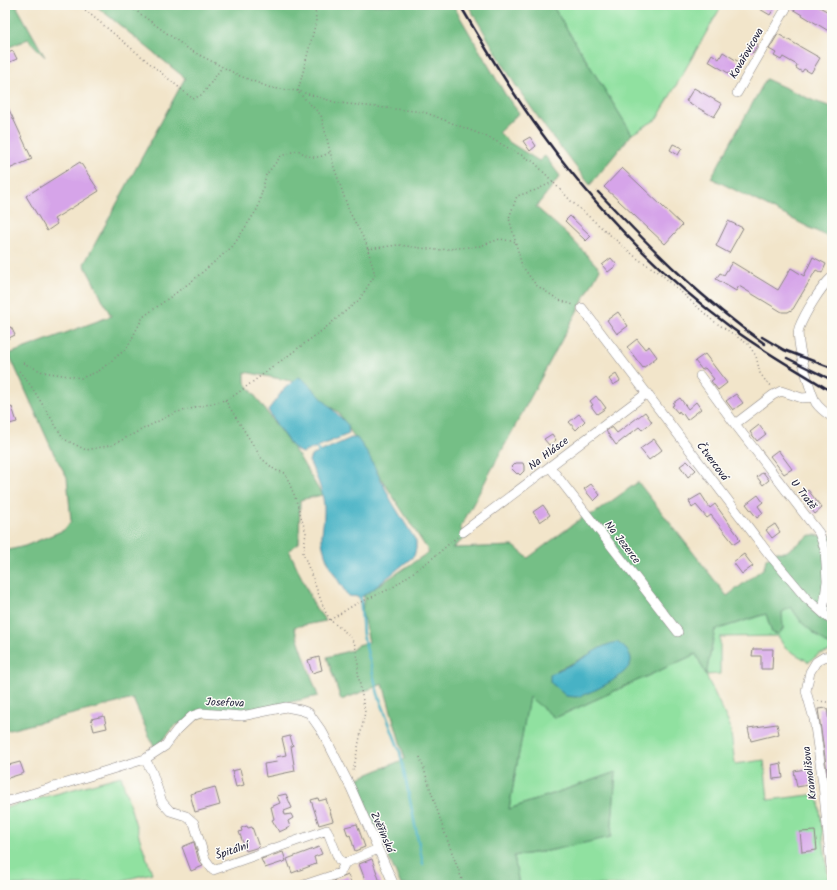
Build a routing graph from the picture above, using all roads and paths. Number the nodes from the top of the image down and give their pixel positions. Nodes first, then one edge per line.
1 (79, 5) edge
2 (128, 5) edge
3 (315, 5) edge
4 (788, 5) edge
5 (222, 67) junction
6 (298, 91) junction
7 (737, 92) dead end
8 (330, 152) junction
9 (553, 182) junction
10 (516, 242) junction
11 (368, 250) junction
12 (832, 276) edge
13 (582, 308) joint
14 (23, 363) dead end
15 (19, 371) dead end
16 (700, 376) dead end
17 (781, 391) junction
18 (647, 393) junction
19 (813, 397) junction
20 (225, 400) junction
21 (832, 417) edge
22 (735, 424) junction
23 (550, 466) junction
24 (463, 532) joint
25 (823, 613) junction
26 (330, 620) junction
27 (832, 621) edge
28 (678, 632) dead end
29 (832, 656) edge
30 (808, 700) junction
31 (832, 707) edge
32 (420, 757) dead end
33 (145, 759) junction
34 (351, 788) junction
35 (5, 802) edge
36 (378, 849) junction
37 (345, 863) junction
38 (832, 878) edge
39 (304, 885) edge
40 (394, 885) edge
41 (464, 885) edge

1 - 5 path
2 - 5 path
3 - 6 path
4 - 7 street, Kovařovicova
5 - 6 path
6 - 8 path
6 - 9 path
8 - 11 path
8 - 14 path
9 - 10 path
9 - 17 path
10 - 11 path
10 - 13 path
11 - 20 path
12 - 19 street
13 - 18 street, Čtvercová
15 - 20 path
16 - 22 street, U Tratě
17 - 19 street
17 - 22 street
18 - 23 street, Na Hlásce
18 - 25 street, Čtvercová
19 - 21 street
20 - 26 path
22 - 25 street, U Tratě
23 - 24 street, Na Hlásce
23 - 28 street, Na Jezerce
24 - 26 path
25 - 27 street, Čtvercová
26 - 34 path
29 - 30 street, Kramolišova
30 - 31 path
30 - 38 street, Kramolišova
32 - 41 path
33 - 34 street, Josefova
33 - 35 street, Josefova
33 - 37 street, Špitální
34 - 36 street, Zvěřinská
36 - 37 street
36 - 40 street, Zvěřinská
37 - 39 street

